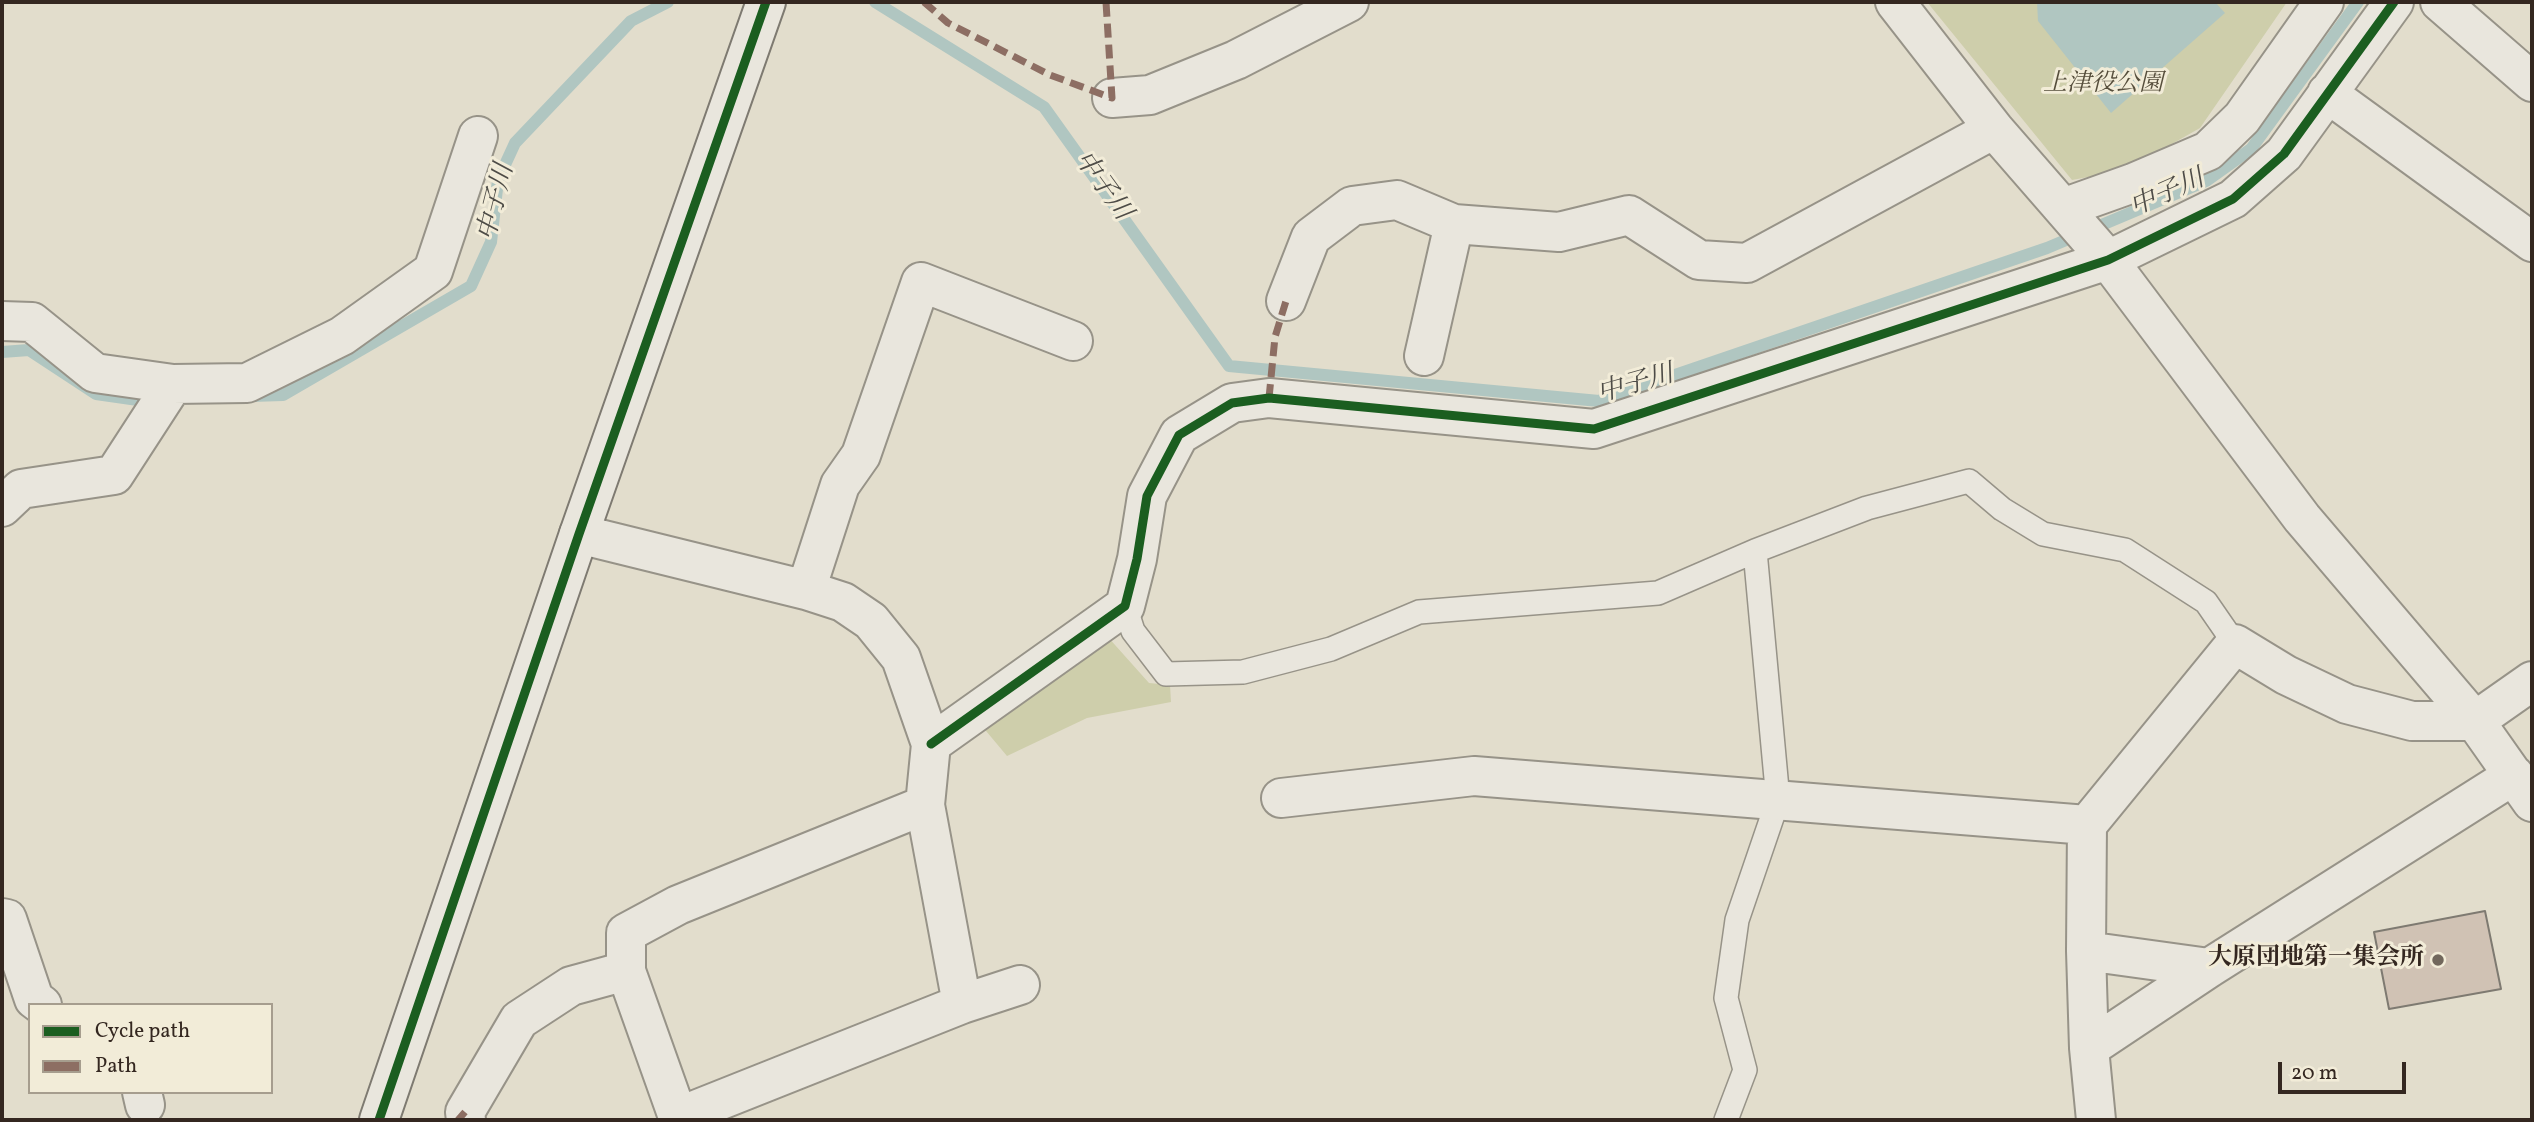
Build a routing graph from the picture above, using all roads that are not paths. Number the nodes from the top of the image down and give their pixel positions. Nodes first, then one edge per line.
1 (766, 2) edge
2 (1349, 2) edge
3 (1895, 2) edge
4 (2323, 2) edge
5 (2394, 2) edge
6 (2440, 2) edge
7 (2532, 82) edge
8 (2328, 93) junction
9 (1112, 98) dead end
10 (1994, 129) junction
11 (478, 136) dead end
12 (1454, 224) junction
13 (2084, 233) junction
14 (2532, 242) edge
15 (1286, 301) dead end
16 (2, 321) edge
17 (1073, 341) dead end
18 (1424, 356) dead end
19 (173, 384) junction
20 (2, 507) edge
21 (579, 534) junction
22 (1755, 551) junction
23 (806, 590) junction
24 (1125, 606) junction
25 (2235, 644) junction
26 (2532, 681) edge
27 (2475, 721) junction
28 (931, 744) junction
29 (2523, 789) edge
30 (1281, 798) dead end
31 (1778, 800) junction
32 (925, 805) junction
33 (2087, 825) junction
34 (2, 918) edge
35 (2086, 951) junction
36 (2209, 968) junction
37 (626, 971) junction
38 (1020, 985) dead end
39 (39, 1003) edge
40 (962, 1004) junction
41 (2089, 1048) junction
42 (379, 1120) edge
43 (466, 1120) edge
44 (1727, 1120) edge
45 (2096, 1120) edge

1 - 21 street
2 - 9 street
3 - 10 street
4 - 13 street
5 - 8 street
6 - 7 street
8 - 13 street
8 - 14 street
10 - 12 street
10 - 13 street
11 - 19 street
12 - 15 street
12 - 18 street
13 - 24 street
13 - 27 street
16 - 19 street
17 - 23 street
19 - 20 street
21 - 23 street
21 - 42 street
22 - 24 lane
22 - 25 lane
22 - 31 lane
23 - 28 street
24 - 28 street
25 - 27 street
25 - 33 street
26 - 27 street
27 - 29 street
28 - 32 street
29 - 36 street
30 - 31 street
31 - 33 street
31 - 44 lane
32 - 37 street
32 - 40 street
33 - 35 street
34 - 39 street
35 - 36 street
35 - 41 street
36 - 41 street
37 - 40 street
37 - 43 street
38 - 40 street
41 - 45 street

